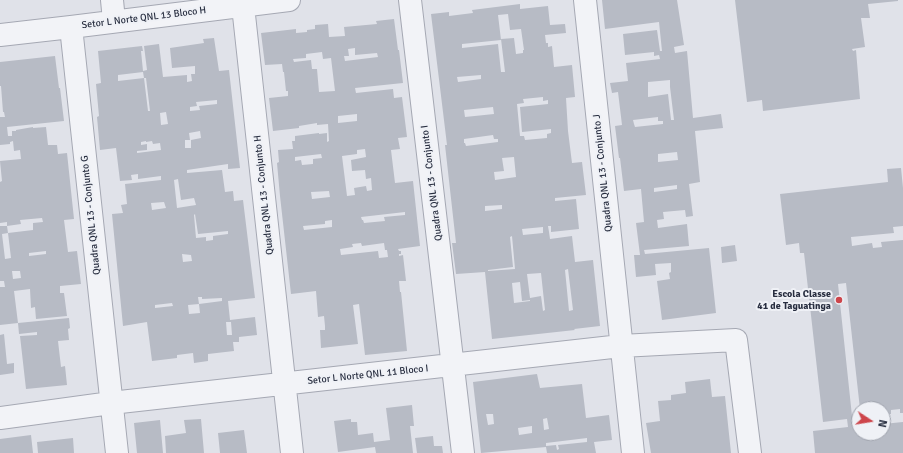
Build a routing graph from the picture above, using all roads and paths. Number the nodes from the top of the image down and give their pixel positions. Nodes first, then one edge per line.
1 (112, 0) edge
2 (289, 0) edge
3 (410, 0) edge
4 (585, 0) edge
5 (243, 6) junction
6 (114, 21) junction
7 (71, 28) junction
8 (0, 35) edge
9 (621, 346) junction
10 (454, 366) junction
11 (285, 384) junction
12 (111, 403) junction
13 (0, 418) edge
14 (117, 453) edge
15 (292, 453) edge
16 (463, 453) edge
17 (633, 453) edge
18 (750, 453) edge

1 - 6 street
2 - 5 street, Setor L Norte QNL 13 Bloco H
3 - 10 street, Quadra QNL 13 - Conjunto I
4 - 9 street, Quadra QNL 13 - Conjunto J
5 - 6 street, Setor L Norte QNL 13 Bloco H
5 - 11 street, Quadra QNL 13 - Conjunto H
6 - 7 street, Setor L Norte QNL 13 Bloco H
7 - 8 street, Setor L Norte QNL 13 Bloco H
7 - 12 street, Quadra QNL 13 - Conjunto G
9 - 10 street, Setor L Norte QNL 11 Bloco I
9 - 17 street, Quadra QNL 13 - Conjunto J
9 - 18 street, Setor L Norte QNL 11 Bloco I
10 - 11 street, Setor L Norte QNL 11 Bloco I
10 - 16 street, Quadra QNL 13 - Conjunto I
11 - 12 street, Setor L Norte QNL 11 Bloco I
11 - 15 street, Quadra QNL 13 - Conjunto H
12 - 13 street, Setor L Norte QNL 11 Bloco I
12 - 14 street, Quadra QNL 13 - Conjunto G

